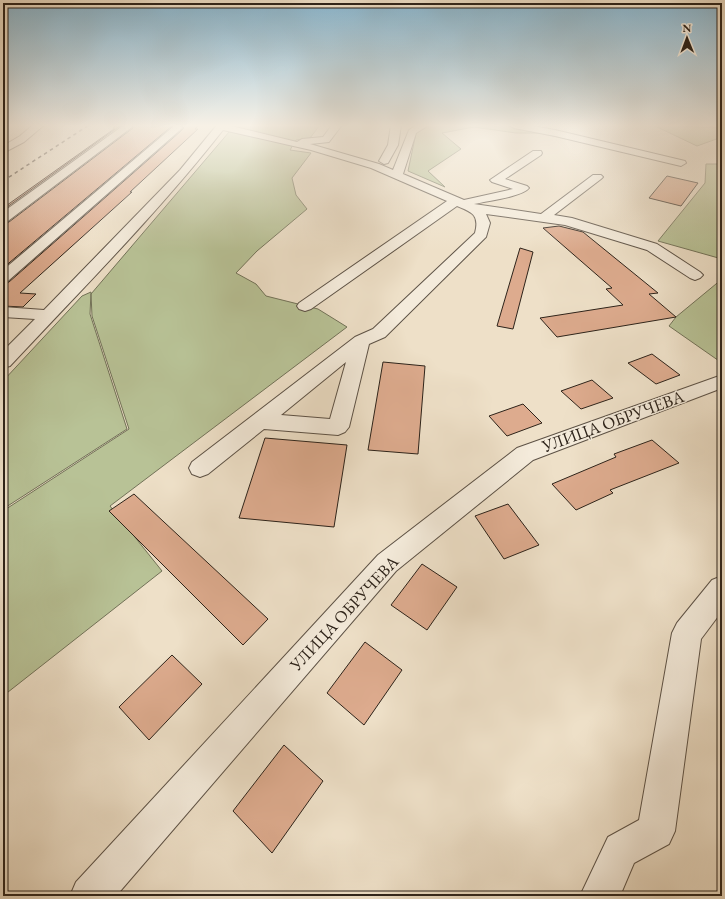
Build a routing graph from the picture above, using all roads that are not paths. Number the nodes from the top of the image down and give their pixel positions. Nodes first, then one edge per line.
1 (73, 167) edge
2 (132, 167) edge
3 (187, 167) edge
4 (377, 167) edge
5 (400, 167) edge
6 (516, 167) edge
7 (397, 175) junction
8 (597, 177) dead end
9 (464, 204) junction
10 (3, 218) edge
11 (543, 218) junction
12 (694, 275) dead end
13 (3, 278) edge
14 (305, 306) dead end
15 (3, 312) edge
16 (48, 315) junction
17 (361, 341) junction
18 (6, 355) edge
19 (722, 381) edge
20 (260, 421) junction
21 (200, 468) dead end
22 (722, 589) edge
23 (90, 896) edge
24 (600, 896) edge

1 - 10 street
2 - 13 street
3 - 16 street
4 - 7 street
5 - 7 street
6 - 9 street
7 - 9 street
8 - 11 street
9 - 11 street
9 - 14 street
9 - 17 street
11 - 12 street
15 - 16 street
16 - 18 street
17 - 20 street
17 - 20 street
19 - 23 street, УЛИЦА ОБРУЧЕВА
20 - 21 street
22 - 24 street

